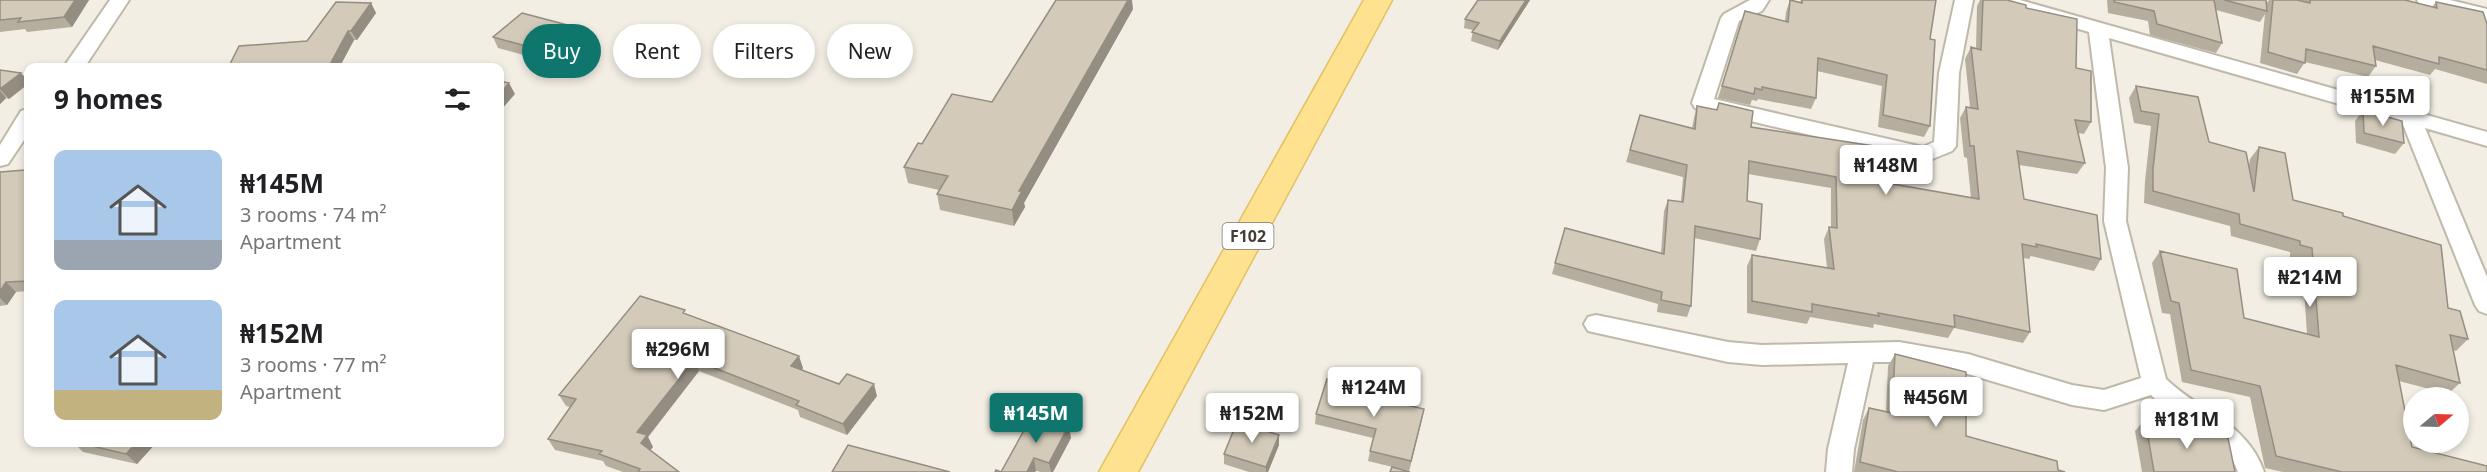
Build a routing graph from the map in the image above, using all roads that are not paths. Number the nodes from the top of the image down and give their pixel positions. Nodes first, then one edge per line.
1 (120, 0) edge
2 (1378, 0) edge
3 (1760, 0) edge
4 (1964, 0) edge
5 (1999, 0) edge
6 (2426, 0) edge
7 (2487, 15) edge
8 (2098, 28) junction
9 (76, 63) edge
10 (2411, 119) junction
11 (24, 123) edge
12 (2487, 139) edge
13 (0, 159) edge
14 (2487, 305) edge
15 (1596, 324) dead end
16 (1863, 352) junction
17 (2155, 384) junction
18 (1118, 472) edge
19 (1839, 472) edge
20 (2251, 472) edge

1 - 9 street
2 - 18 main road, F102
3 - 4 street
5 - 8 street
6 - 7 street
8 - 10 street
8 - 17 street
10 - 12 street
10 - 14 street
11 - 13 street
15 - 16 street
16 - 17 street
16 - 19 street
17 - 20 street

